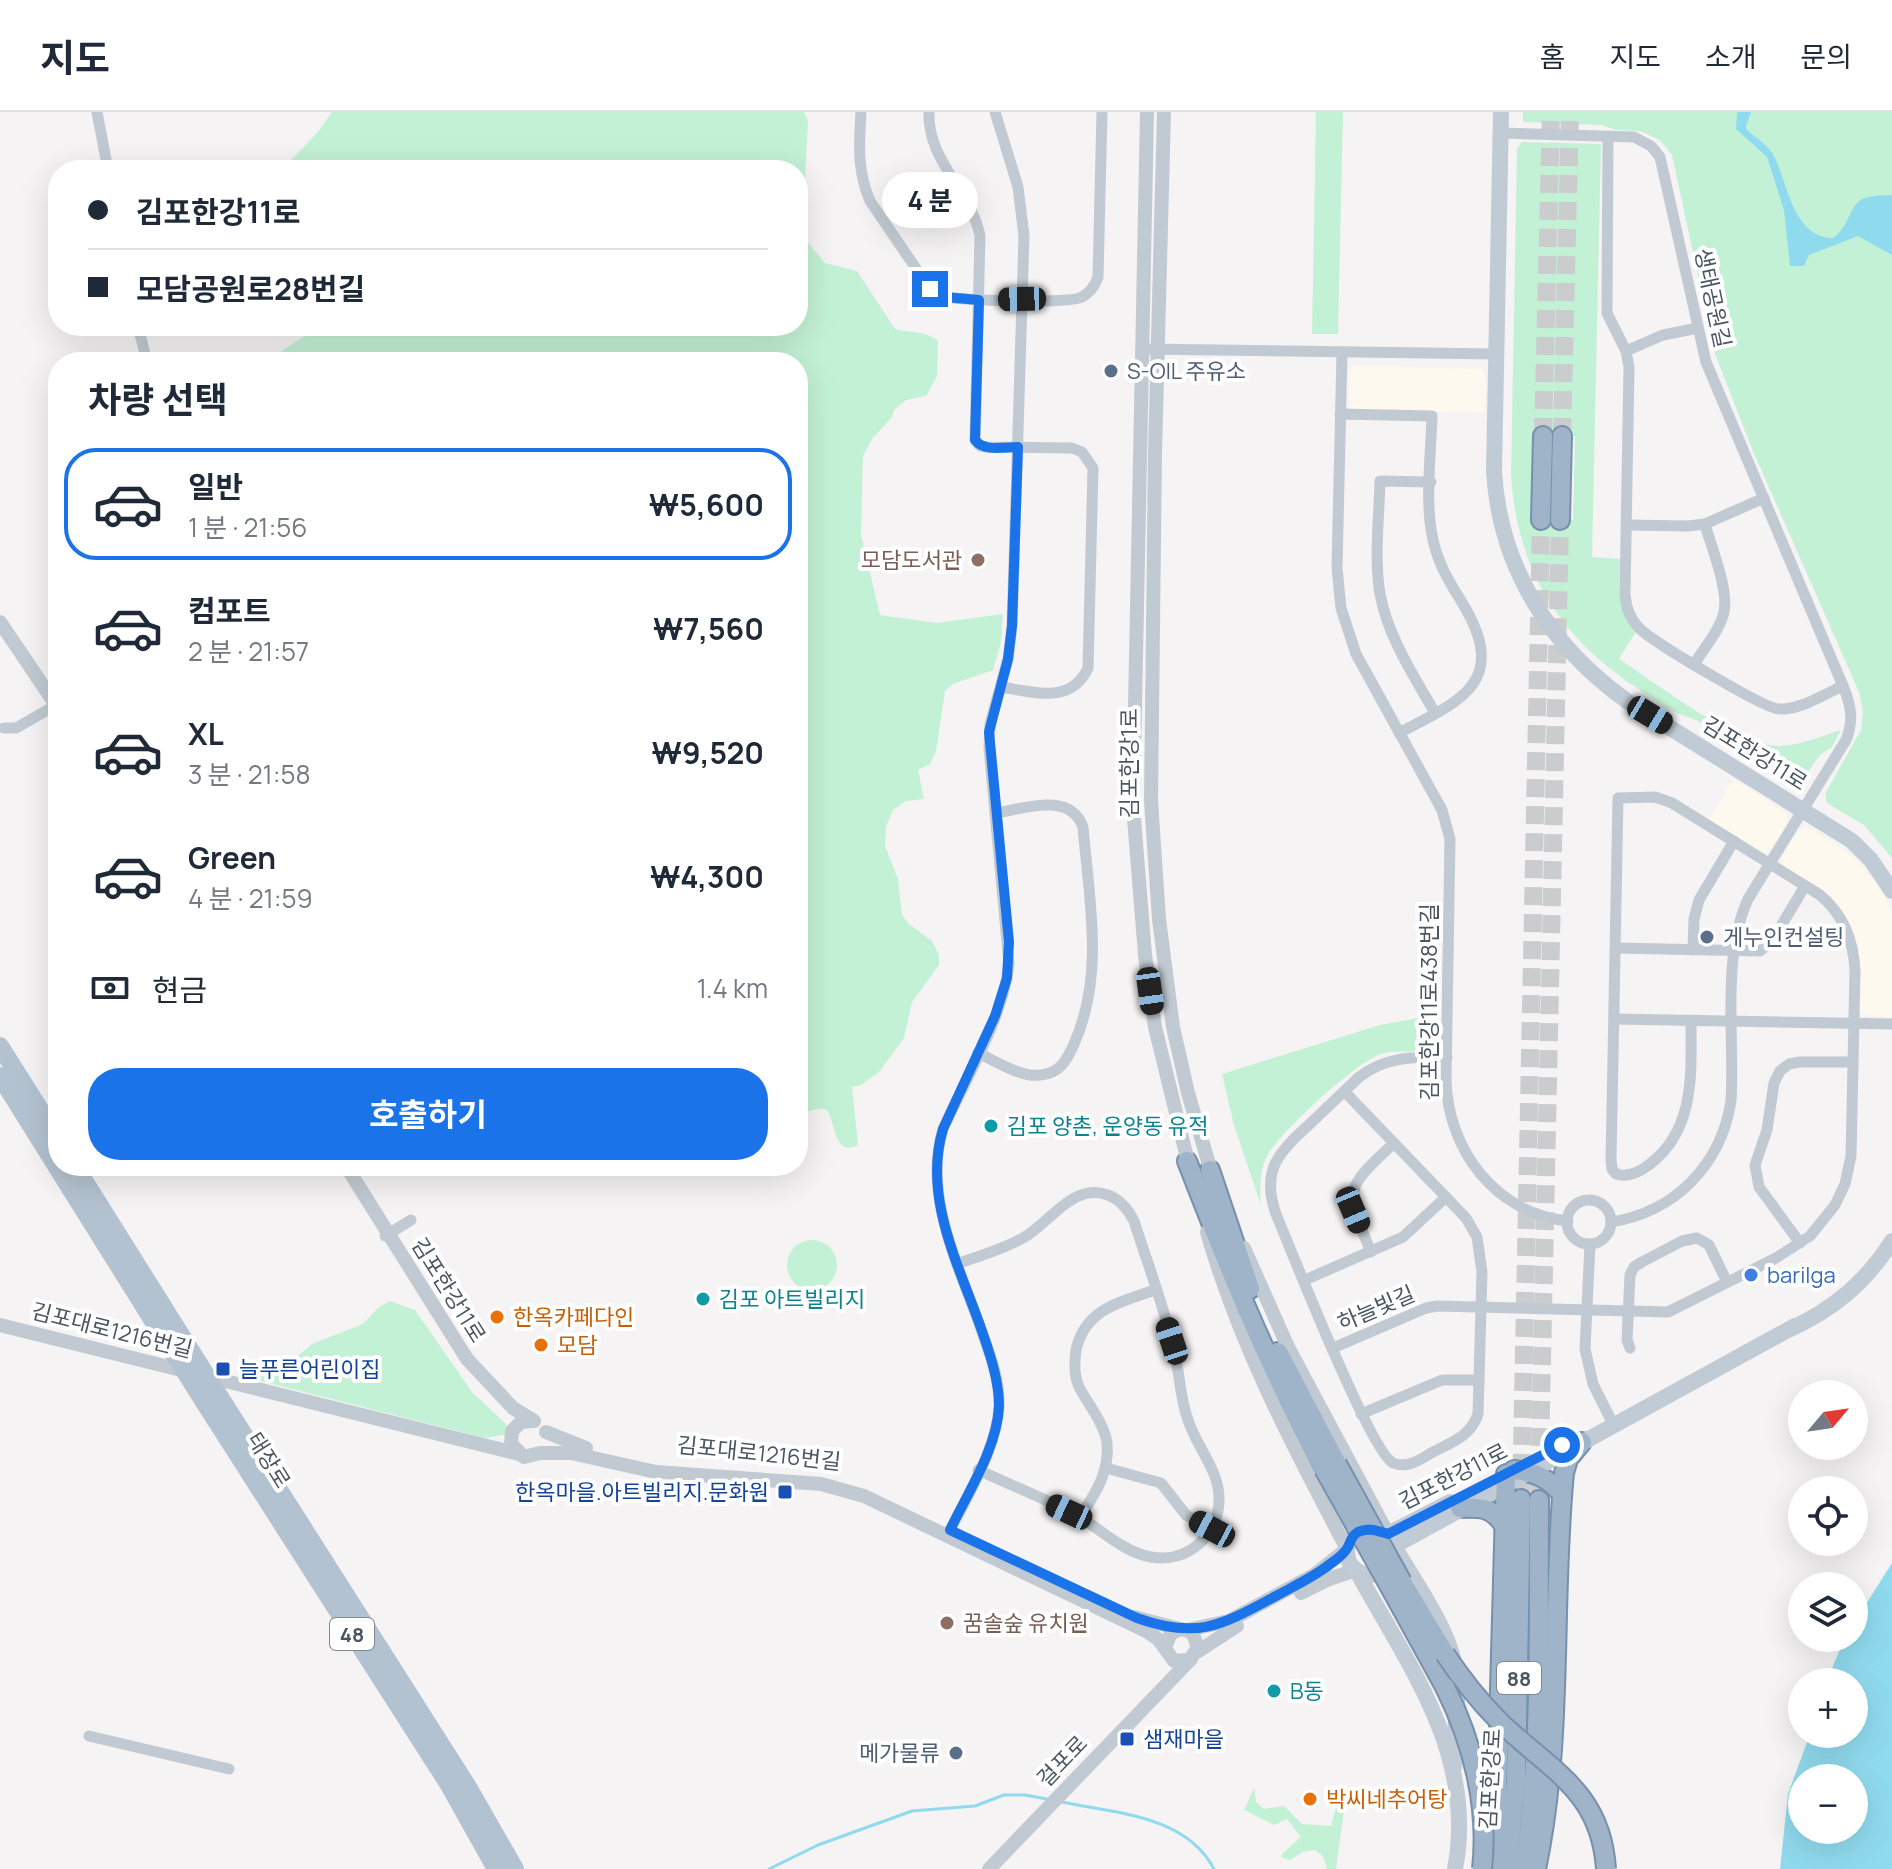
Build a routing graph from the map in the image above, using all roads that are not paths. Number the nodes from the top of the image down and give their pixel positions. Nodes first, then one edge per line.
1 (97, 112) edge
2 (861, 112) edge
3 (929, 112) edge
4 (995, 112) edge
5 (1102, 112) edge
6 (1147, 112) edge
7 (1164, 112) edge
8 (1504, 112) edge
9 (1503, 134) junction
10 (1608, 136) junction
11 (106, 160) edge
12 (1022, 299) junction
13 (979, 300) junction
14 (1698, 328) junction
15 (1143, 349) junction
16 (1159, 349) junction
17 (1626, 351) junction
18 (1342, 352) junction
19 (1497, 354) junction
20 (1340, 414) junction
21 (1543, 436) tunnel mouth
22 (1562, 436) tunnel mouth
23 (1018, 447) junction
24 (1431, 482) junction
25 (1764, 498) junction
26 (1705, 524) junction
27 (1627, 525) junction
28 (0, 619) edge
29 (1695, 663) junction
30 (1843, 686) junction
31 (1001, 687) junction
32 (48, 691) edge
33 (48, 710) edge
34 (1435, 713) junction
35 (4, 728) dead end
36 (1399, 733) junction
37 (1803, 809) junction
38 (995, 813) junction
39 (1734, 841) junction
40 (1770, 863) junction
41 (1805, 886) junction
42 (1892, 891) edge
43 (1616, 948) junction
44 (1693, 950) junction
45 (1734, 951) junction
46 (1615, 1019) junction
47 (1691, 1020) junction
48 (1732, 1021) junction
49 (1854, 1023) junction
50 (1892, 1024) edge
51 (0, 1046) edge
52 (978, 1053) junction
53 (1447, 1057) junction
54 (1852, 1062) junction
55 (0, 1076) edge
56 (1344, 1091) junction
57 (48, 1122) edge
58 (1394, 1143) junction
59 (48, 1153) edge
60 (1187, 1161) junction
61 (1210, 1170) junction
62 (62, 1176) edge
63 (81, 1176) edge
64 (350, 1176) edge
65 (1446, 1197) junction
66 (411, 1220) dead end
67 (1568, 1221) junction
68 (1611, 1222) junction
69 (387, 1235) junction
70 (1892, 1241) edge
71 (1800, 1243) junction
72 (1590, 1244) junction
73 (1371, 1252) junction
74 (959, 1263) junction
75 (1305, 1280) junction
76 (1727, 1282) junction
77 (1155, 1290) junction
78 (1481, 1307) junction
79 (1586, 1310) junction
80 (1628, 1312) junction
81 (0, 1325) edge
82 (1795, 1326) junction
83 (1333, 1348) junction
84 (1630, 1348) dead end
85 (1479, 1380) junction
86 (1361, 1414) junction
87 (1611, 1420) junction
88 (533, 1421) junction
89 (513, 1432) junction
90 (546, 1432) junction
91 (1582, 1442) junction
92 (493, 1447) junction
93 (540, 1453) junction
94 (519, 1454) junction
95 (1330, 1467) junction
96 (1106, 1468) junction
97 (978, 1470) junction
98 (1513, 1475) junction
99 (1562, 1494) junction
100 (1530, 1500) tunnel mouth
101 (1460, 1508) junction
102 (1080, 1517) junction
103 (1503, 1524) junction
104 (1212, 1529) junction
105 (949, 1533) junction
106 (1391, 1540) junction
107 (1347, 1549) junction
108 (1356, 1570) junction
109 (1396, 1584) junction
110 (1184, 1629) junction
111 (1167, 1652) junction
112 (1194, 1656) junction
113 (1168, 1683) junction
114 (89, 1736) dead end
115 (1454, 1767) junction
116 (229, 1769) dead end
117 (1456, 1861) edge
118 (1510, 1861) edge
119 (496, 1869) edge
120 (515, 1869) edge
121 (989, 1869) edge
122 (1536, 1869) edge
123 (1606, 1869) edge

1 - 11 street
2 - 13 street
3 - 13 street
4 - 12 street
5 - 12 street
6 - 15 street, 김포한강1로
7 - 16 street, 김포한강1로
8 - 9 main road, 김포한강11로
9 - 10 street, 생태공원길
9 - 19 main road, 김포한강11로
10 - 14 street, 생태공원길
10 - 17 street
12 - 13 street
12 - 23 street
13 - 23 street
14 - 17 street
14 - 25 street, 생태공원길
15 - 16 street
15 - 60 street, 김포한강1로
16 - 18 street
16 - 61 street, 김포한강1로
17 - 27 street
18 - 19 street
18 - 20 street, 김포한강11로438번길
19 - 37 main road, 김포한강11로
20 - 24 street
20 - 36 street, 김포한강11로438번길
21 - 22 highway
23 - 31 street
23 - 31 street
24 - 34 street
24 - 34 street
25 - 26 street
25 - 30 street, 생태공원길
26 - 27 street
26 - 29 street
27 - 29 street
28 - 32 street
29 - 30 street
30 - 37 street, 생태공원길
31 - 38 street
33 - 35 street
34 - 36 street
36 - 53 street, 김포한강11로438번길
37 - 40 street
37 - 42 main road, 김포한강11로
38 - 52 street
38 - 52 street
39 - 40 street
39 - 43 street
39 - 44 street
40 - 41 street
40 - 45 street
41 - 45 street
41 - 49 street, 하늘빛길
43 - 44 street
43 - 46 street
44 - 45 street
45 - 48 street
46 - 47 street
46 - 47 street
47 - 48 street
48 - 49 street
48 - 68 street
49 - 50 street
49 - 54 street, 하늘빛길
51 - 57 main road
52 - 74 street
53 - 56 street, 하늘빛길
53 - 67 street, 김포한강11로438번길
54 - 71 street, 하늘빛길
54 - 71 street
55 - 59 main road, 태장로 / 48, bridge
56 - 58 street, 하늘빛길
56 - 75 street, 하늘빛길
58 - 65 street, 하늘빛길
58 - 73 street
60 - 95 highway
60 - 107 street, 김포한강1로
61 - 95 highway
61 - 106 street, 김포한강1로
62 - 119 main road, 태장로 / 48, bridge
63 - 120 main road, 태장로 / 48, bridge
64 - 69 street, 김포한강11로
65 - 73 street
65 - 78 street, 하늘빛길
66 - 69 street
67 - 68 street
67 - 72 street
68 - 72 street
69 - 88 street, 김포한강11로
69 - 89 street, 김포한강11로
70 - 82 main road, 김포한강11로
71 - 76 street, 하늘빛길
72 - 79 street
73 - 75 street
74 - 77 street
74 - 97 street
75 - 83 street, 하늘빛길
76 - 80 street, 하늘빛길
76 - 80 street
77 - 96 street
77 - 104 street
78 - 79 street, 하늘빛길
78 - 83 street, 하늘빛길
78 - 85 street, 하늘빛길
79 - 80 street, 하늘빛길
79 - 87 street
80 - 84 street
81 - 92 street, 김포대로1216번길
82 - 87 main road, 김포한강11로
82 - 91 main road, 김포한강11로
83 - 86 street, 하늘빛길
85 - 86 street
85 - 86 street, 하늘빛길
87 - 98 main road, 김포한강11로
88 - 89 street
88 - 90 street
89 - 92 street
89 - 94 street
90 - 93 street
90 - 105 street, 김포대로1216번길
91 - 98 main road, 김포한강11로
91 - 99 highway
92 - 94 street, 김포대로1216번길
93 - 94 street
93 - 105 street, 김포대로1216번길
95 - 109 highway, bridge
96 - 102 street
96 - 104 street
97 - 102 street
97 - 105 street
98 - 99 highway
98 - 101 main road, 김포한강11로
98 - 103 highway
98 - 106 main road, 김포한강11로
99 - 118 highway
100 - 118 highway, 김포한강로 / 88
101 - 103 highway
101 - 106 main road, 김포한강11로
102 - 104 street
103 - 118 highway
105 - 110 street, 김포대로1216번길
105 - 111 street, 김포대로1216번길
106 - 107 main road
106 - 108 main road
106 - 115 main road
107 - 108 main road
107 - 110 street, 김포대로1216번길
108 - 112 street
108 - 115 main road
109 - 118 highway, bridge
109 - 123 highway, bridge
110 - 111 street
110 - 112 street
111 - 112 street
111 - 113 street
112 - 113 street, 걸포로
113 - 121 street, 걸포로
114 - 116 street
115 - 117 main road
118 - 122 highway

